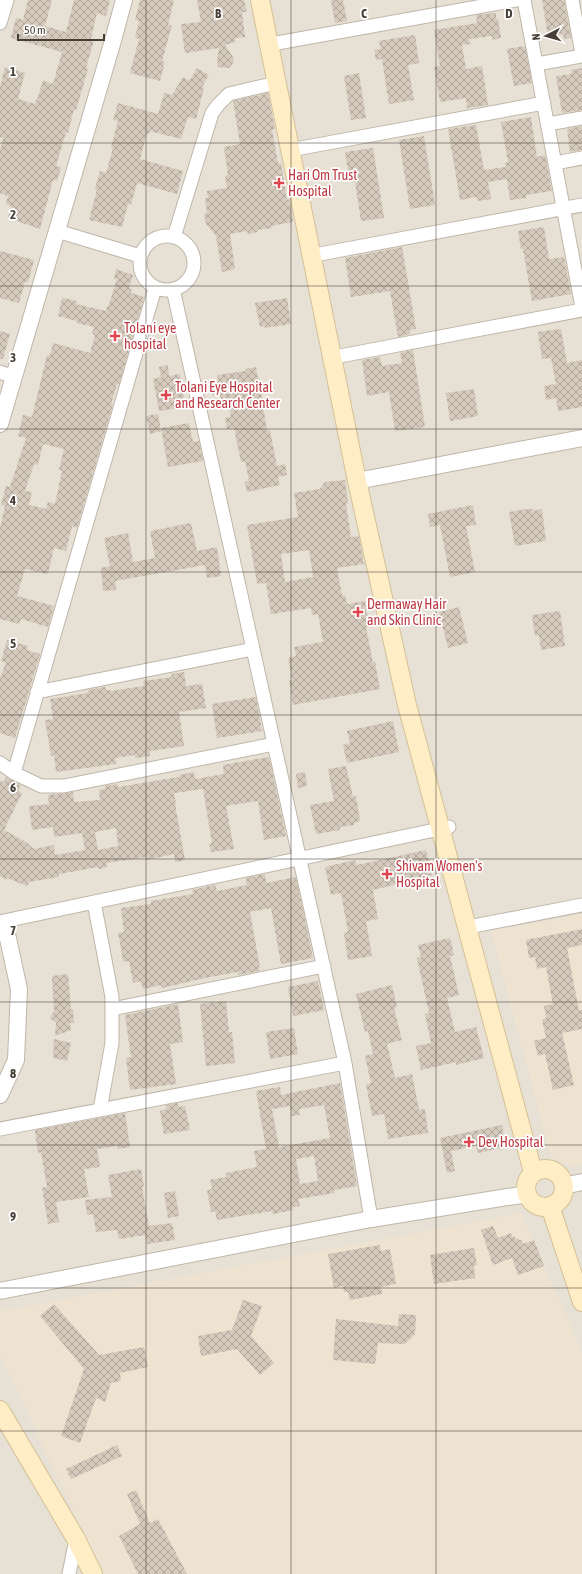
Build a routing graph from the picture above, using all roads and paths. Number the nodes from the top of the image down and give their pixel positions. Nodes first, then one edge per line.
1 (7, 0) edge
2 (124, 0) edge
3 (260, 0) edge
4 (269, 0) edge
5 (516, 0) edge
6 (524, 0) edge
7 (572, 0) edge
8 (0, 23) edge
9 (277, 43) junction
10 (582, 54) edge
11 (537, 64) junction
12 (276, 82) junction
13 (544, 103) junction
14 (582, 118) edge
15 (548, 124) junction
16 (295, 150) junction
17 (582, 158) edge
18 (555, 163) junction
19 (582, 205) edge
20 (564, 208) junction
21 (57, 231) junction
22 (174, 237) junction
23 (320, 254) junction
24 (140, 256) junction
25 (155, 288) junction
26 (173, 289) junction
27 (582, 308) edge
28 (340, 356) junction
29 (7, 374) edge
30 (0, 424) edge
31 (582, 438) edge
32 (361, 480) junction
33 (253, 649) junction
34 (38, 692) junction
35 (274, 744) junction
36 (0, 763) edge
37 (14, 773) junction
38 (445, 828) junction
39 (300, 859) junction
40 (94, 902) junction
41 (582, 905) edge
42 (0, 922) edge
43 (0, 925) edge
44 (472, 927) junction
45 (324, 966) junction
46 (112, 1009) junction
47 (345, 1064) junction
48 (1, 1090) edge
49 (100, 1110) junction
50 (0, 1129) edge
51 (538, 1170) junction
52 (582, 1182) edge
53 (564, 1186) junction
54 (527, 1194) junction
55 (550, 1206) junction
56 (371, 1219) junction
57 (0, 1291) edge
58 (580, 1296) edge
59 (0, 1410) edge
60 (76, 1539) junction
61 (69, 1574) edge
62 (93, 1574) edge

1 - 8 street
2 - 21 street
3 - 12 main road
4 - 9 main road
5 - 9 street
6 - 11 street
7 - 10 street
9 - 16 main road
10 - 11 street
11 - 13 street
12 - 16 main road
12 - 22 street
13 - 15 street
13 - 16 street
14 - 15 street
15 - 18 street
16 - 23 main road
16 - 32 main road
17 - 18 street
18 - 20 street
19 - 20 street
20 - 23 street
20 - 27 street
21 - 24 street
21 - 29 street
22 - 24 street
22 - 26 street
23 - 28 main road
24 - 25 street
25 - 26 street
25 - 34 street
26 - 33 street
27 - 28 street
28 - 32 main road
29 - 30 street
31 - 32 street
32 - 38 main road
33 - 34 street
33 - 35 street
34 - 37 street
35 - 37 street
35 - 39 street
36 - 37 street
38 - 39 street
38 - 44 main road
39 - 40 street
39 - 45 street
40 - 42 street
40 - 46 street
41 - 44 street
43 - 48 street
44 - 51 main road
45 - 46 street
45 - 47 street
46 - 49 street
47 - 49 street
47 - 56 street
49 - 50 street
51 - 53 main road
51 - 54 main road
52 - 53 street
53 - 55 main road
54 - 55 main road
54 - 56 street
55 - 58 main road
56 - 57 street
59 - 60 main road
60 - 61 street
60 - 62 main road

